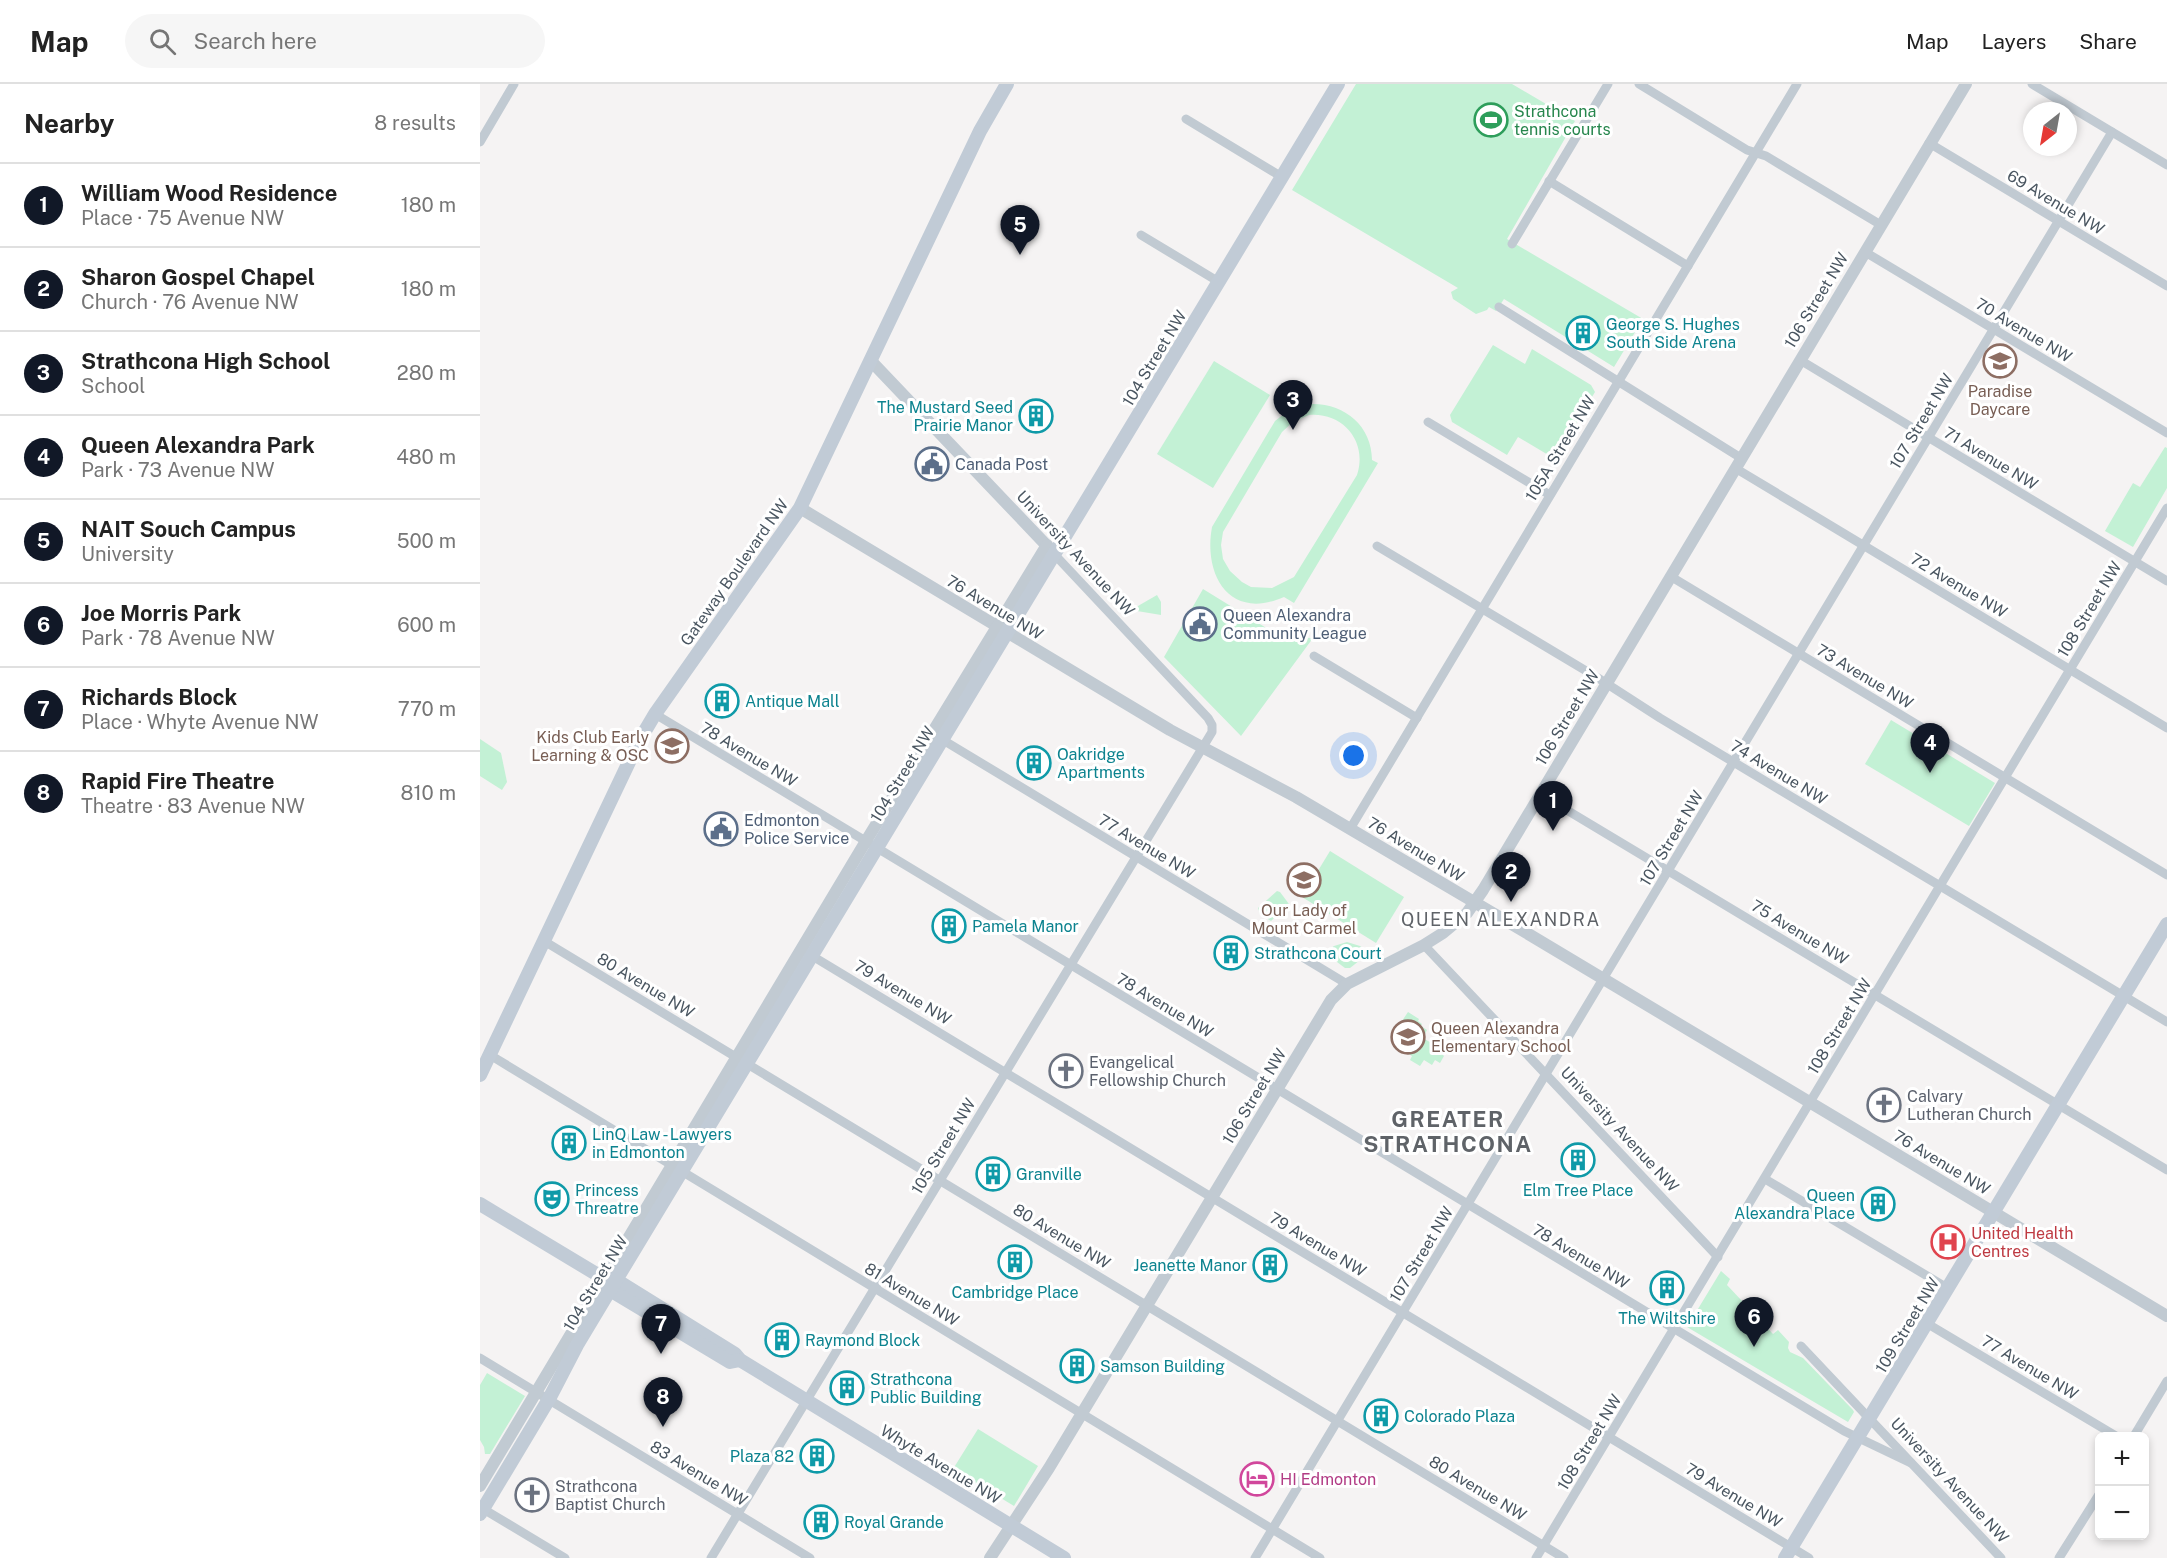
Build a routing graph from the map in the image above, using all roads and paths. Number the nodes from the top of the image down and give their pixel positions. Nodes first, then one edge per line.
1 (514, 84) edge
2 (1007, 84) edge
3 (1338, 84) edge
4 (1608, 84) edge
5 (1639, 84) edge
6 (1797, 84) edge
7 (1966, 84) edge
8 (2032, 84) edge
9 (1186, 119) dead end
10 (2112, 132) junction
11 (480, 142) edge
12 (1929, 144) junction
13 (1756, 153) junction
14 (2167, 165) edge
15 (1282, 177) junction
16 (1549, 182) junction
17 (2059, 221) junction
18 (1881, 225) junction
19 (1141, 235) dead end
20 (1512, 244) dead end
21 (1865, 252) junction
22 (1688, 266) junction
23 (1219, 282) junction
24 (2167, 286) edge
25 (1499, 307) dead end
26 (1994, 329) junction
27 (1800, 360) junction
28 (871, 361) junction
29 (1619, 381) junction
30 (1428, 422) dead end
31 (2167, 433) edge
32 (1928, 438) junction
33 (1738, 463) junction
34 (1550, 495) junction
35 (800, 508) junction
36 (2167, 508) edge
37 (1377, 546) dead end
38 (1864, 546) junction
39 (1051, 550) junction
40 (2135, 562) junction
41 (1670, 576) junction
42 (2167, 581) edge
43 (1482, 609) junction
44 (1001, 630) junction
45 (1799, 654) junction
46 (1314, 656) dead end
47 (2070, 670) junction
48 (1606, 685) junction
49 (655, 714) junction
50 (1417, 718) junction
51 (2167, 728) edge
52 (937, 736) junction
53 (1201, 748) junction
54 (1734, 762) junction
55 (2005, 778) junction
56 (1540, 794) junction
57 (1350, 829) junction
58 (871, 845) junction
59 (1136, 857) junction
60 (1669, 871) junction
61 (2167, 875) edge
62 (1940, 886) junction
63 (1474, 903) junction
64 (2167, 924) edge
65 (544, 941) junction
66 (1424, 945) junction
67 (806, 953) junction
68 (1071, 965) junction
69 (1605, 979) junction
70 (1347, 984) junction
71 (1875, 995) junction
72 (2124, 996) junction
73 (2167, 1022) edge
74 (490, 1055) junction
75 (742, 1060) junction
76 (1005, 1072) junction
77 (480, 1075) edge
78 (1547, 1076) junction
79 (1277, 1090) junction
80 (1810, 1103) junction
81 (2059, 1105) junction
82 (677, 1168) junction
83 (2167, 1170) edge
84 (1765, 1179) junction
85 (940, 1180) junction
86 (1212, 1197) junction
87 (480, 1204) edge
88 (1468, 1205) junction
89 (1995, 1212) junction
90 (1718, 1257) junction
91 (610, 1282) junction
92 (874, 1288) junction
93 (1949, 1288) junction
94 (1146, 1305) junction
95 (1403, 1313) junction
96 (2167, 1316) edge
97 (1928, 1324) junction
98 (1674, 1330) junction
99 (1801, 1346) dead end
100 (480, 1358) edge
101 (2167, 1381) edge
102 (536, 1392) junction
103 (549, 1399) junction
104 (806, 1401) junction
105 (1081, 1414) junction
106 (1869, 1419) junction
107 (1338, 1421) junction
108 (2108, 1432) edge
109 (2137, 1432) edge
110 (1610, 1437) junction
111 (1857, 1439) junction
112 (1911, 1463) junction
113 (480, 1486) edge
114 (2095, 1500) edge
115 (481, 1510) edge
116 (737, 1514) junction
117 (1012, 1526) junction
118 (1272, 1530) junction
119 (1544, 1546) junction
120 (1788, 1553) edge
121 (565, 1558) edge
122 (711, 1558) edge
123 (810, 1558) edge
124 (990, 1558) edge
125 (1064, 1558) edge
126 (1255, 1558) edge
127 (1320, 1558) edge
128 (1536, 1558) edge
129 (1563, 1558) edge
130 (1809, 1558) edge
131 (2001, 1558) edge
132 (2059, 1558) edge

1 - 11 street
2 - 28 main road, Gateway Boulevard NW
3 - 15 main road, 104 Street NW
4 - 16 street
5 - 13 street
6 - 13 street, 105A Street NW
7 - 12 street, 106 Street NW
8 - 10 street
9 - 15 street
10 - 14 street
10 - 17 street, 107 Street NW
12 - 17 street, 69 Avenue NW
12 - 18 street, 106 Street NW
13 - 18 street
13 - 22 street, 105A Street NW
15 - 23 main road, 104 Street NW
16 - 20 street
16 - 22 street
17 - 24 street, 69 Avenue NW
17 - 26 street, 107 Street NW
18 - 21 street, 106 Street NW
19 - 23 street
21 - 26 street, 70 Avenue NW
21 - 27 street, 106 Street NW
22 - 29 street, 105A Street NW
23 - 39 main road, 104 Street NW
25 - 29 street, 72 Avenue NW
26 - 31 street, 70 Avenue NW
26 - 32 street, 107 Street NW
27 - 32 street, 71 Avenue NW
27 - 33 street, 106 Street NW
28 - 35 main road, Gateway Boulevard NW
28 - 39 street, University Avenue NW
29 - 33 street, 72 Avenue NW
29 - 34 street, 105A Street NW
30 - 34 street
32 - 38 street, 107 Street NW
32 - 40 street, 71 Avenue NW
33 - 38 street, 72 Avenue NW
33 - 41 street, 106 Street NW
34 - 43 street, 105A Street NW
35 - 44 street, 76 Avenue NW
35 - 49 main road, Gateway Boulevard NW
36 - 40 street, 108 Street NW
37 - 43 street, 74 Avenue NW
38 - 45 street, 107 Street NW
38 - 47 street, 72 Avenue NW
39 - 44 main road, 104 Street NW
39 - 53 street, University Avenue NW
40 - 42 street, 71 Avenue NW
40 - 47 street, 108 Street NW
41 - 45 street, 73 Avenue NW
41 - 48 street, 106 Street NW
43 - 48 street, 74 Avenue NW
43 - 50 street, 105A Street NW
44 - 52 main road, 104 Street NW
44 - 53 street, 76 Avenue NW
45 - 54 street, 107 Street NW
45 - 55 street, 73 Avenue NW
46 - 50 street
47 - 51 street, 72 Avenue NW
47 - 55 street, 108 Street NW
48 - 54 street, 74 Avenue NW
48 - 56 street, 106 Street NW
49 - 58 street, 78 Avenue NW
49 - 65 main road, Gateway Boulevard NW
50 - 57 street, 105A Street NW
52 - 58 main road, 104 Street NW
52 - 59 street, 77 Avenue NW
53 - 57 street, 76 Avenue NW
53 - 59 street, 105 Street NW
54 - 60 street, 107 Street NW
54 - 62 street, 74 Avenue NW
55 - 61 street, 73 Avenue NW
55 - 62 street, 108 Street NW
56 - 60 street, 75 Avenue NW
56 - 63 street, 106 Street NW
57 - 63 street, 76 Avenue NW
58 - 67 main road, 104 Street NW
58 - 68 street, 78 Avenue NW
59 - 68 street, 105 Street NW
59 - 70 street, 77 Avenue NW
60 - 69 street, 107 Street NW
60 - 71 street, 75 Avenue NW
62 - 71 street, 108 Street NW
62 - 72 street, 74 Avenue NW
63 - 66 street, 106 Street NW
63 - 69 street, 76 Avenue NW
64 - 72 main road, 109 Street NW
65 - 74 main road, Gateway Boulevard NW
65 - 75 street, 80 Avenue NW
66 - 70 street, 106 Street NW
66 - 78 street, University Avenue NW
67 - 75 main road, 104 Street NW
67 - 76 street, 79 Avenue NW
68 - 76 street, 105 Street NW
68 - 79 street, 78 Avenue NW
69 - 78 street, 107 Street NW
69 - 80 street, 76 Avenue NW
70 - 79 street, 106 Street NW
71 - 80 street, 108 Street NW
71 - 81 street, 75 Avenue NW
72 - 73 street, 74 Avenue NW
72 - 81 main road, 109 Street NW
74 - 77 main road, Gateway Boulevard NW
74 - 82 street, 81 Avenue NW
75 - 82 main road, 104 Street NW
75 - 85 street, 80 Avenue NW
76 - 85 street, 105 Street NW
76 - 86 street, 79 Avenue NW
78 - 88 street, 107 Street NW
78 - 90 street, University Avenue NW
79 - 86 street, 106 Street NW
79 - 88 street, 78 Avenue NW
80 - 84 street, 108 Street NW
80 - 89 street, 76 Avenue NW
81 - 83 street, 75 Avenue NW
81 - 89 main road, 109 Street NW
82 - 91 main road, 104 Street NW
82 - 92 street, 81 Avenue NW
84 - 90 street, 108 Street NW
84 - 93 street
85 - 92 street, 105 Street NW
85 - 94 street, 80 Avenue NW
86 - 94 street, 106 Street NW
86 - 95 street, 79 Avenue NW
87 - 91 main road, Whyte Avenue NW
88 - 95 street, 107 Street NW
88 - 98 street, 78 Avenue NW
89 - 93 main road, 109 Street NW
89 - 96 street, 76 Avenue NW
90 - 98 street, 108 Street NW
91 - 102 street, 104 Street NW
91 - 103 main road, 104 Street NW
91 - 104 main road, Whyte Avenue NW
92 - 104 street, 105 Street NW
92 - 105 street, 81 Avenue NW
93 - 97 main road, 109 Street NW
94 - 105 street, 106 Street NW
94 - 107 street, 80 Avenue NW
95 - 107 street, 107 Street NW
95 - 110 street, 79 Avenue NW
97 - 106 main road, 109 Street NW
97 - 108 street, 77 Avenue NW
98 - 110 street, 108 Street NW
98 - 111 street, 78 Avenue NW
99 - 106 street, University Avenue NW
100 - 102 street, 83 Avenue NW
101 - 109 street
102 - 103 street, 83 Avenue NW
102 - 113 street, 104 Street NW
103 - 115 main road, 104 Street NW
103 - 116 street, 83 Avenue NW
104 - 116 street, 105 Street NW
104 - 117 main road, Whyte Avenue NW
105 - 117 street, 106 Street NW
105 - 118 street, 81 Avenue NW
106 - 111 main road, 109 Street NW
106 - 112 street, University Avenue NW
107 - 118 street, 107 Street NW
107 - 119 street, 80 Avenue NW
110 - 119 street, 108 Street NW
110 - 120 street, 79 Avenue NW
111 - 112 street, 78 Avenue NW
111 - 120 main road, 109 Street NW
112 - 131 street, University Avenue NW
114 - 132 street
115 - 121 street
116 - 122 street, 105 Street NW
116 - 123 street, 83 Avenue NW
117 - 124 street, 106 Street NW
117 - 125 main road, Whyte Avenue NW
118 - 126 street, 107 Street NW
118 - 127 street, 81 Avenue NW
119 - 128 street, 108 Street NW
119 - 129 street, 80 Avenue NW
120 - 130 street, 79 Avenue NW

